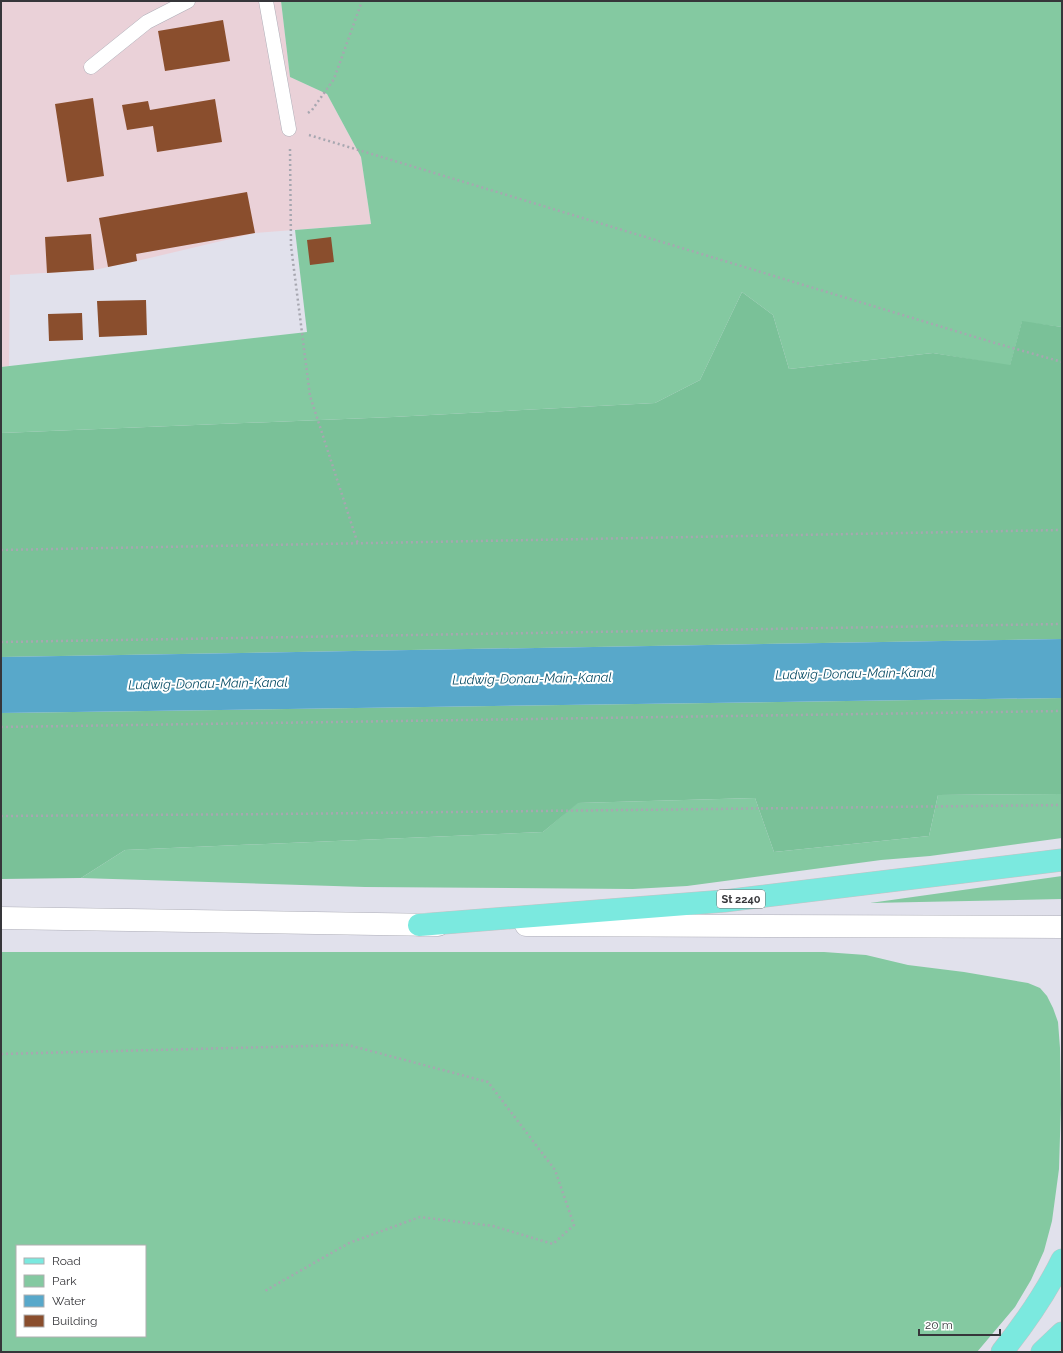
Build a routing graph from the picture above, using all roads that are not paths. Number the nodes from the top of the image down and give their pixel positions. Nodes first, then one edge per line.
1 (188, 1) edge
2 (266, 1) edge
3 (90, 68) dead end
4 (289, 129) road end
5 (1062, 860) edge
6 (1, 918) edge
7 (419, 925) junction
8 (1062, 927) edge
9 (1062, 1260) edge
10 (1062, 1333) edge
11 (1002, 1352) edge
12 (1042, 1352) edge

1 - 3 lane
2 - 4 lane
5 - 7 main road, St 2240
6 - 7 main road, St 2240
7 - 8 main road, St 2240
9 - 11 main road
10 - 12 main road

